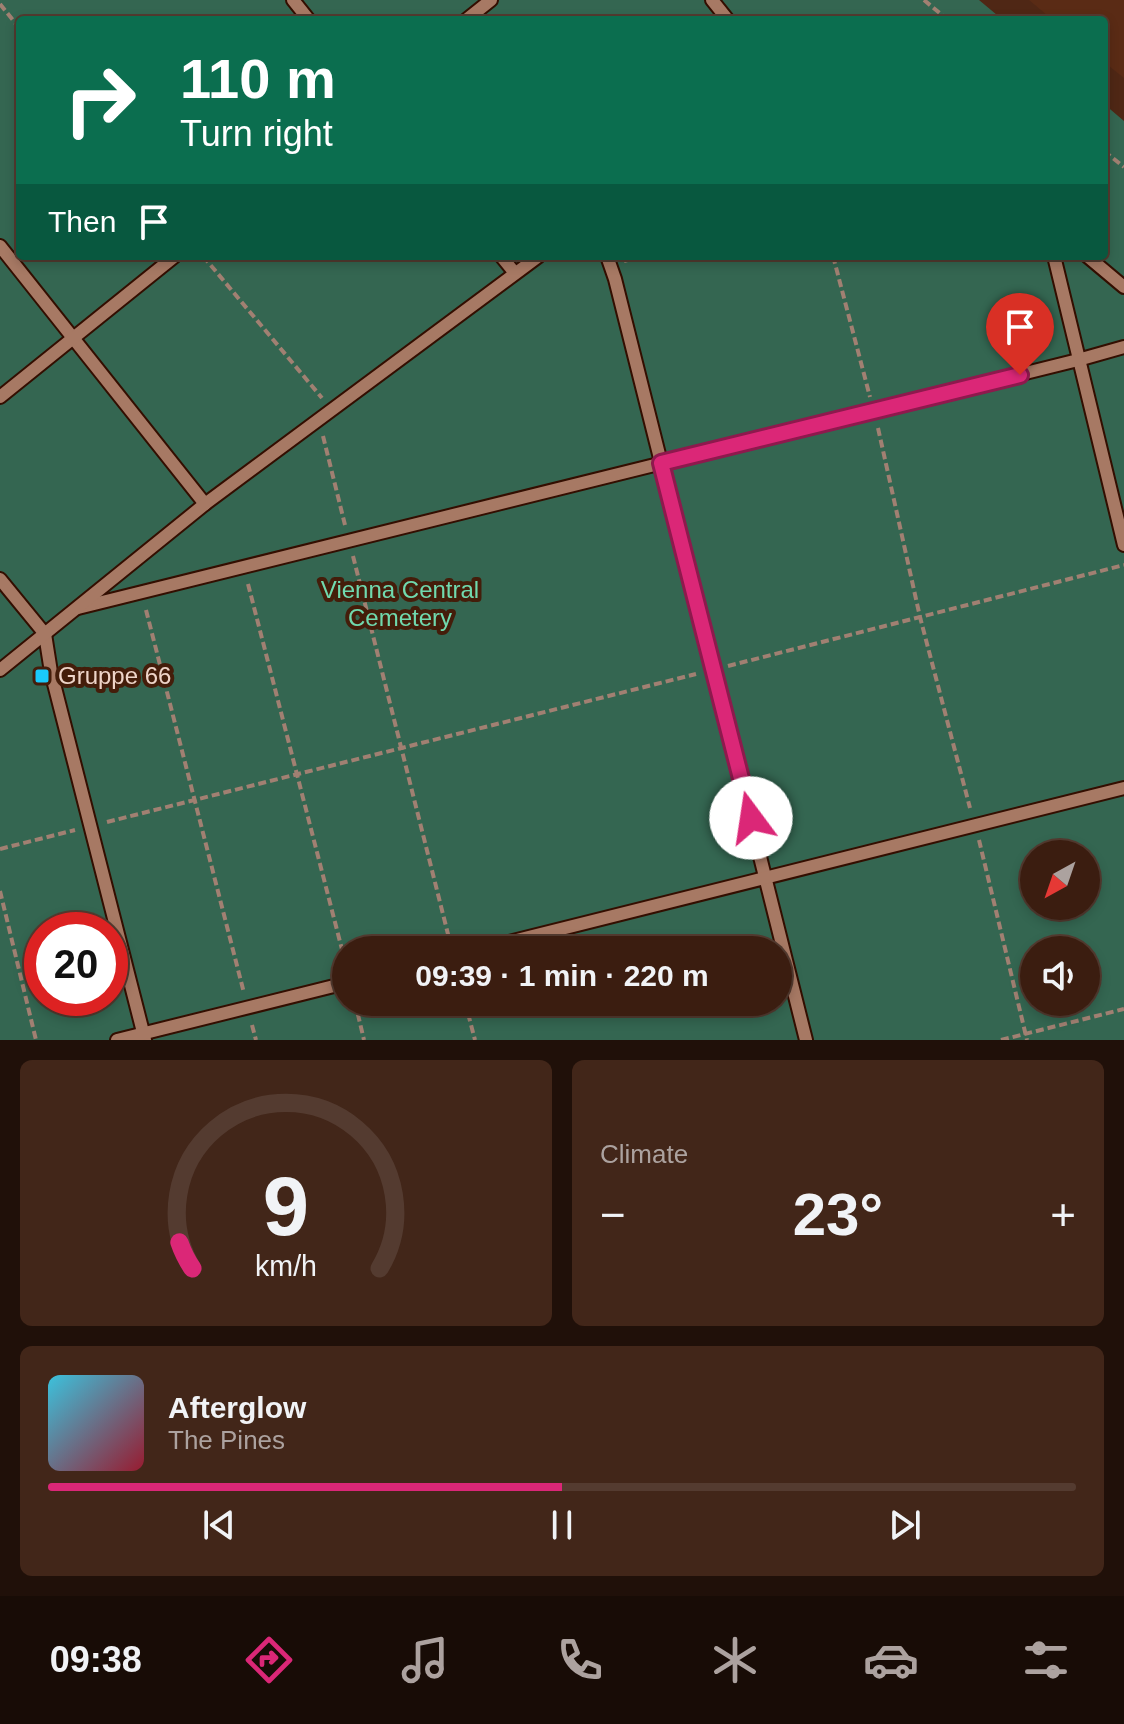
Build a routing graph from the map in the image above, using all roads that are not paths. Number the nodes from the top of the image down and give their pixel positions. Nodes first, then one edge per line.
1 (293, 0) edge
2 (491, 0) edge
3 (712, 0) edge
4 (306, 16) edge
5 (471, 16) edge
6 (725, 16) edge
7 (0, 246) edge
8 (170, 260) edge
9 (504, 260) edge
10 (533, 260) edge
11 (608, 260) edge
12 (1055, 260) edge
13 (1092, 260) edge
14 (514, 272) junction
15 (1124, 287) edge
16 (73, 338) junction
17 (1124, 347) edge
18 (1078, 360) junction
19 (0, 397) edge
20 (661, 463) junction
21 (205, 504) junction
22 (1124, 545) edge
23 (0, 579) edge
24 (78, 608) junction
25 (45, 634) junction
26 (0, 670) edge
27 (1124, 788) edge
28 (766, 878) junction
29 (533, 936) edge
30 (332, 986) edge
31 (145, 1037) edge
32 (117, 1040) edge
33 (806, 1040) edge

1 - 4 lane
2 - 5 lane
3 - 6 lane
7 - 16 lane
8 - 16 lane
9 - 14 lane
10 - 14 lane
11 - 20 lane
12 - 18 lane
13 - 15 lane
14 - 21 lane
16 - 19 lane
16 - 21 lane
17 - 18 lane
18 - 20 lane
18 - 22 lane
20 - 24 lane
20 - 28 lane
21 - 24 lane
23 - 25 lane
24 - 25 lane
25 - 26 lane
25 - 31 lane
27 - 28 lane
28 - 29 lane
28 - 33 lane
30 - 31 lane
31 - 32 lane

